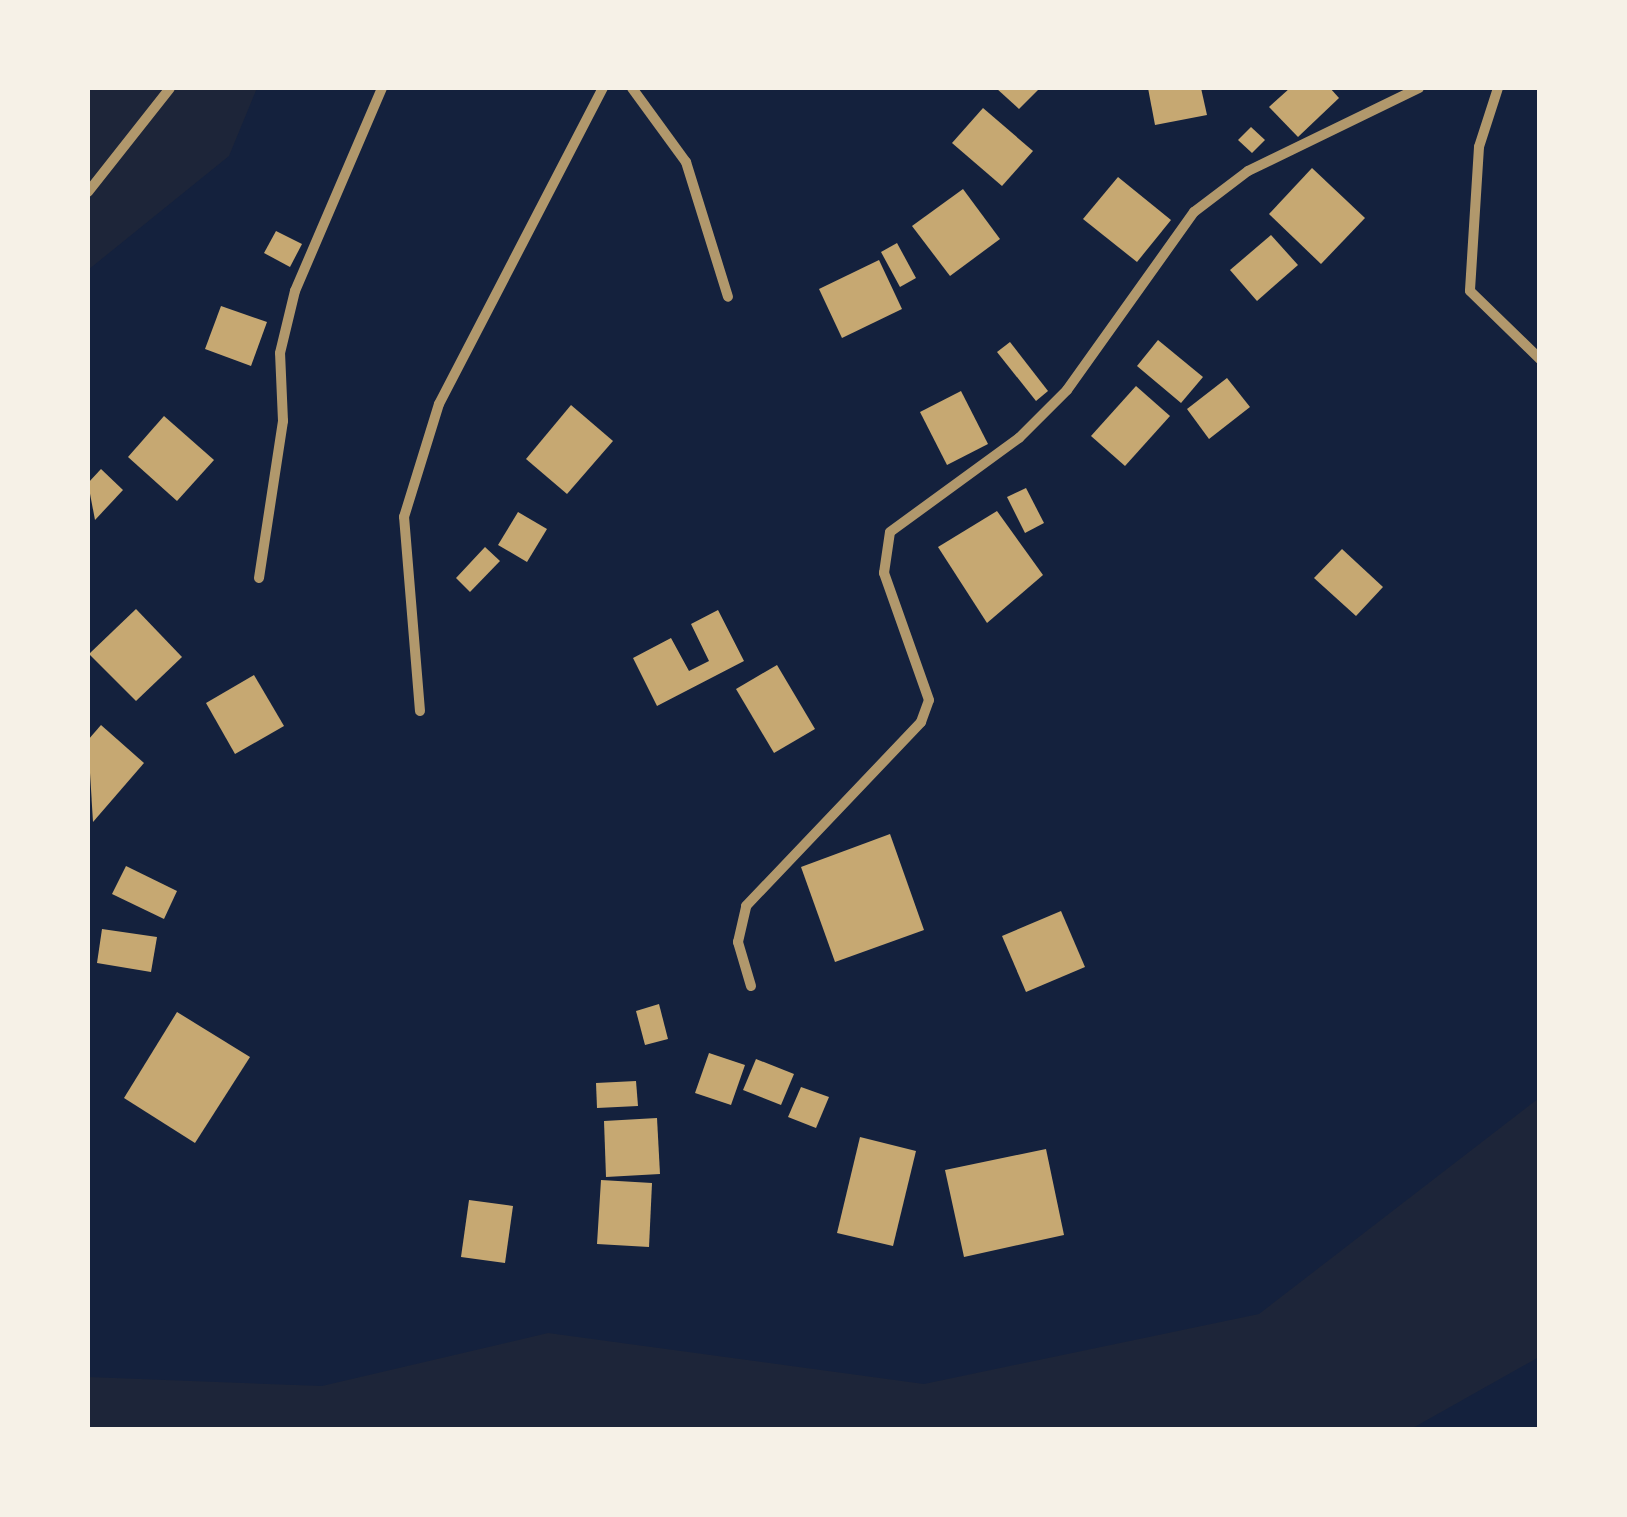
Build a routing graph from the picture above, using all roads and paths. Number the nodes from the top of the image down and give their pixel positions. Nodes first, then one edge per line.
1 (170, 88) edge
2 (382, 88) edge
3 (603, 88) edge
4 (632, 88) edge
5 (1419, 88) edge
6 (1498, 88) edge
7 (88, 192) edge
8 (728, 297) dead end
9 (1540, 358) edge
10 (259, 578) dead end
11 (420, 711) dead end
12 (751, 986) dead end

1 - 7 street
2 - 10 street
3 - 11 street
4 - 8 street
5 - 12 street
6 - 9 street

